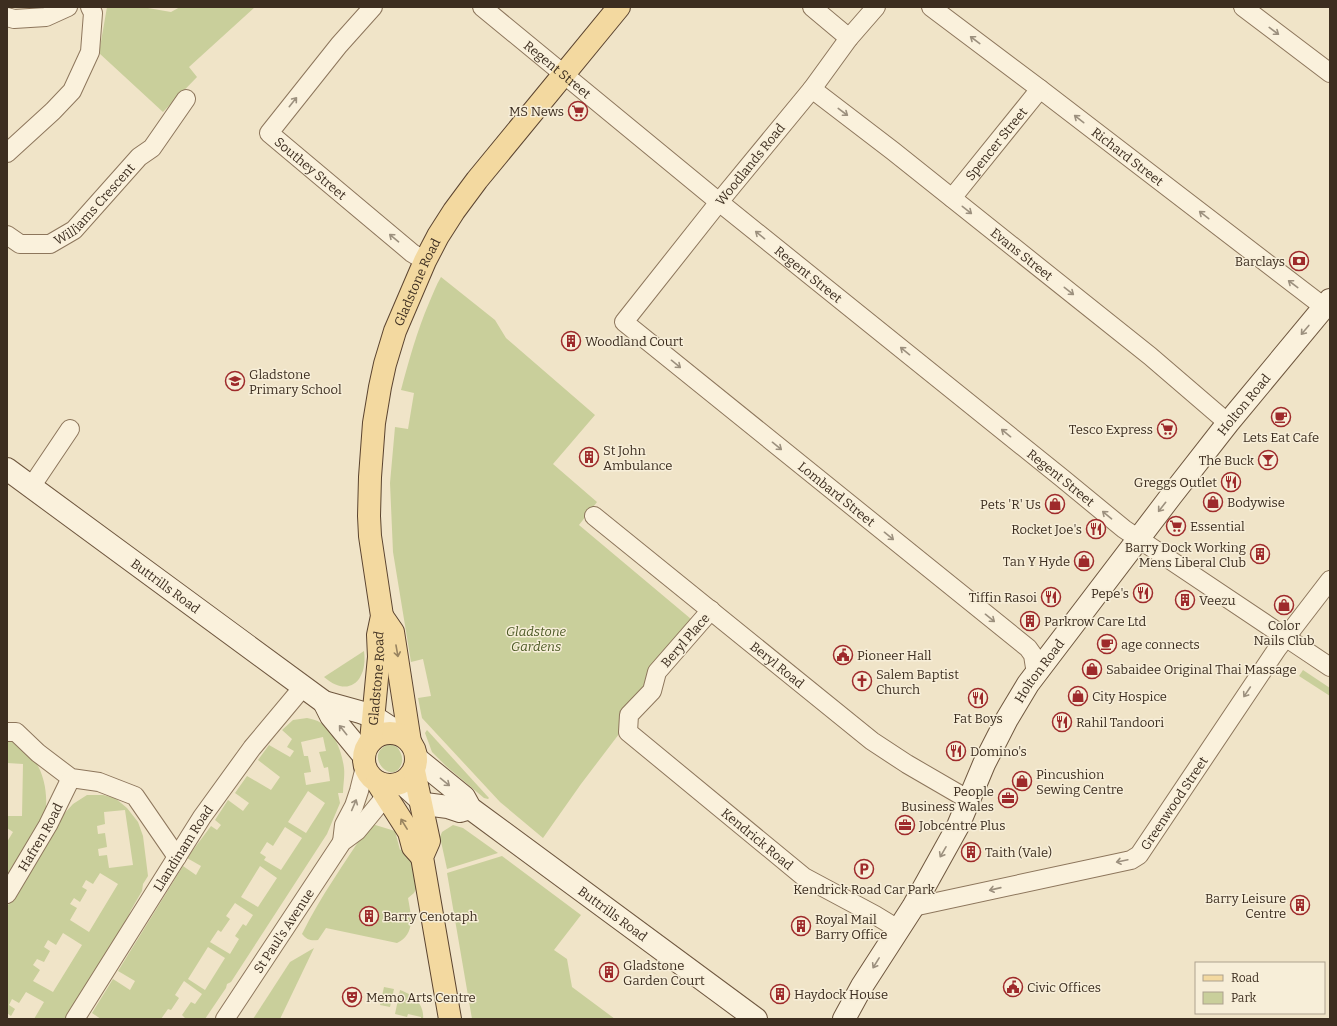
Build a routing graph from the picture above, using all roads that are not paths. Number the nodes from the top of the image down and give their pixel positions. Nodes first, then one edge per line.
1 (68, 7) edge
2 (90, 7) edge
3 (373, 7) edge
4 (482, 7) edge
5 (619, 7) edge
6 (812, 7) edge
7 (876, 7) edge
8 (931, 7) edge
9 (1243, 7) edge
10 (9, 21) edge
11 (849, 38) junction
12 (1330, 73) edge
13 (564, 74) junction
14 (812, 89) junction
15 (1040, 89) junction
16 (186, 99) dead end
17 (7, 153) edge
18 (952, 198) junction
19 (719, 202) junction
20 (7, 235) edge
21 (425, 261) junction
22 (1327, 304) edge
23 (624, 322) joint
24 (1228, 423) junction
25 (70, 429) dead end
26 (7, 469) edge
27 (31, 487) junction
28 (594, 516) dead end
29 (1138, 538) junction
30 (1330, 580) edge
31 (711, 610) junction
32 (382, 616) junction
33 (1285, 637) junction
34 (1330, 667) edge
35 (1036, 674) junction
36 (303, 687) junction
37 (324, 702) junction
38 (374, 717) junction
39 (12, 732) edge
40 (628, 732) joint
41 (391, 765) junction
42 (71, 778) junction
43 (969, 800) junction
44 (420, 801) junction
45 (470, 808) junction
46 (342, 842) junction
47 (177, 857) junction
48 (422, 857) junction
49 (7, 894) edge
50 (912, 907) junction
51 (898, 930) junction
52 (75, 1019) edge
53 (226, 1019) edge
54 (450, 1019) edge
55 (756, 1019) edge
56 (844, 1019) edge

1 - 10 street
2 - 17 street
21 -> 3 street, Southey Street
4 - 13 street, Regent Street
5 - 13 main road, Gladstone Road
6 - 11 street
7 - 11 street, Woodlands Road
15 -> 8 street, Richard Street
9 -> 12 street
11 - 14 street, Woodlands Road
13 - 19 street, Regent Street
13 - 21 main road, Gladstone Road
14 -> 18 street, Evans Street
14 - 19 street, Woodlands Road
15 - 18 street, Spencer Street
22 -> 15 street, Richard Street
16 - 20 street, Williams Crescent
18 -> 24 street, Evans Street
19 - 23 street, Woodlands Road
29 -> 19 street, Regent Street
21 - 32 main road, Gladstone Road
22 -> 24 street, Holton Road
23 -> 35 street, Lombard Street
24 -> 29 street, Holton Road
25 - 27 street
26 - 27 street, Buttrills Road
27 - 36 street, Buttrills Road
28 - 31 street, Beryl Road
29 - 33 street, Regent Street
29 - 35 street, Holton Road
30 - 33 street, Greenwood Street
31 - 40 street, Beryl Place
31 - 43 street, Beryl Road
32 - 38 main road, Gladstone Road
32 -> 41 main road, Gladstone Road
33 - 34 street, Regent Street
33 -> 50 street, Greenwood Street
35 - 43 street, Holton Road
36 - 37 street, Buttrills Road
36 - 47 street, Llandinam Road
37 - 38 street, Buttrills Road
41 -> 37 street, Buttrills Road
38 - 41 main road, Gladstone Road
39 - 42 street
40 - 51 street, Kendrick Road
41 - 44 main road, Gladstone Road
41 -> 45 street, Buttrills Road
41 - 46 street, St Paul's Avenue
46 -> 41 street, St Paul's Avenue
48 -> 41 main road, Gladstone Road
42 - 47 street
42 - 49 street, Hafren Road
43 -> 50 street, Holton Road
44 - 45 street
44 - 48 main road, Gladstone Road
45 - 55 street, Buttrills Road
46 - 53 street, St Paul's Avenue
47 - 52 street, Llandinam Road
48 - 54 main road, Gladstone Road
50 - 51 street, Holton Road
51 -> 56 street, Holton Road

